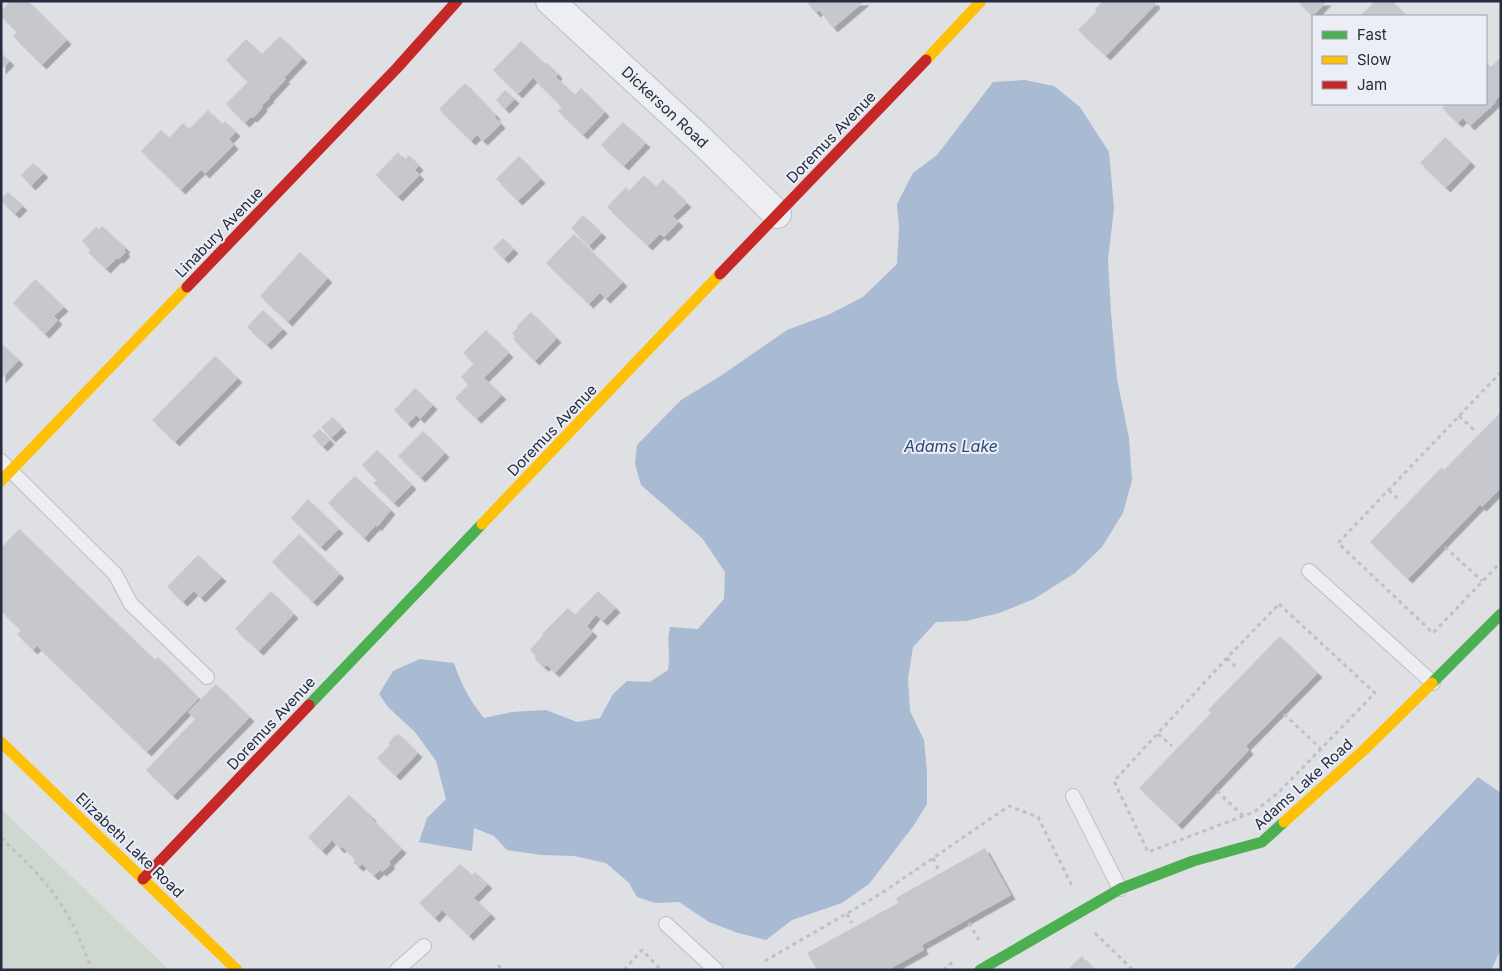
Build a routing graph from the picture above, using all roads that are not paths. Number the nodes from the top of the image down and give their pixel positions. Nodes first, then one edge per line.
1 (457, 1) edge
2 (550, 1) edge
3 (980, 1) edge
4 (777, 214) junction
5 (5, 471) edge
6 (1309, 571) dead end
7 (1501, 614) edge
8 (207, 677) dead end
9 (1433, 682) junction
10 (1, 742) edge
11 (1074, 796) dead end
12 (143, 879) junction
13 (1120, 889) junction
14 (666, 924) dead end
15 (424, 946) dead end
16 (237, 970) edge
17 (397, 970) edge
18 (716, 970) edge
19 (980, 970) edge

1 - 5 street, Linabury Avenue
2 - 4 street, Dickerson Road
3 - 4 street, Doremus Avenue
4 - 12 street, Doremus Avenue
5 - 8 lane
6 - 9 lane
7 - 9 street, Adams Lake Road
9 - 13 street, Adams Lake Road
10 - 12 street, Elizabeth Lake Road
11 - 13 lane
12 - 16 street, Elizabeth Lake Road
13 - 19 street, Adams Lake Road
14 - 18 lane
15 - 17 lane

